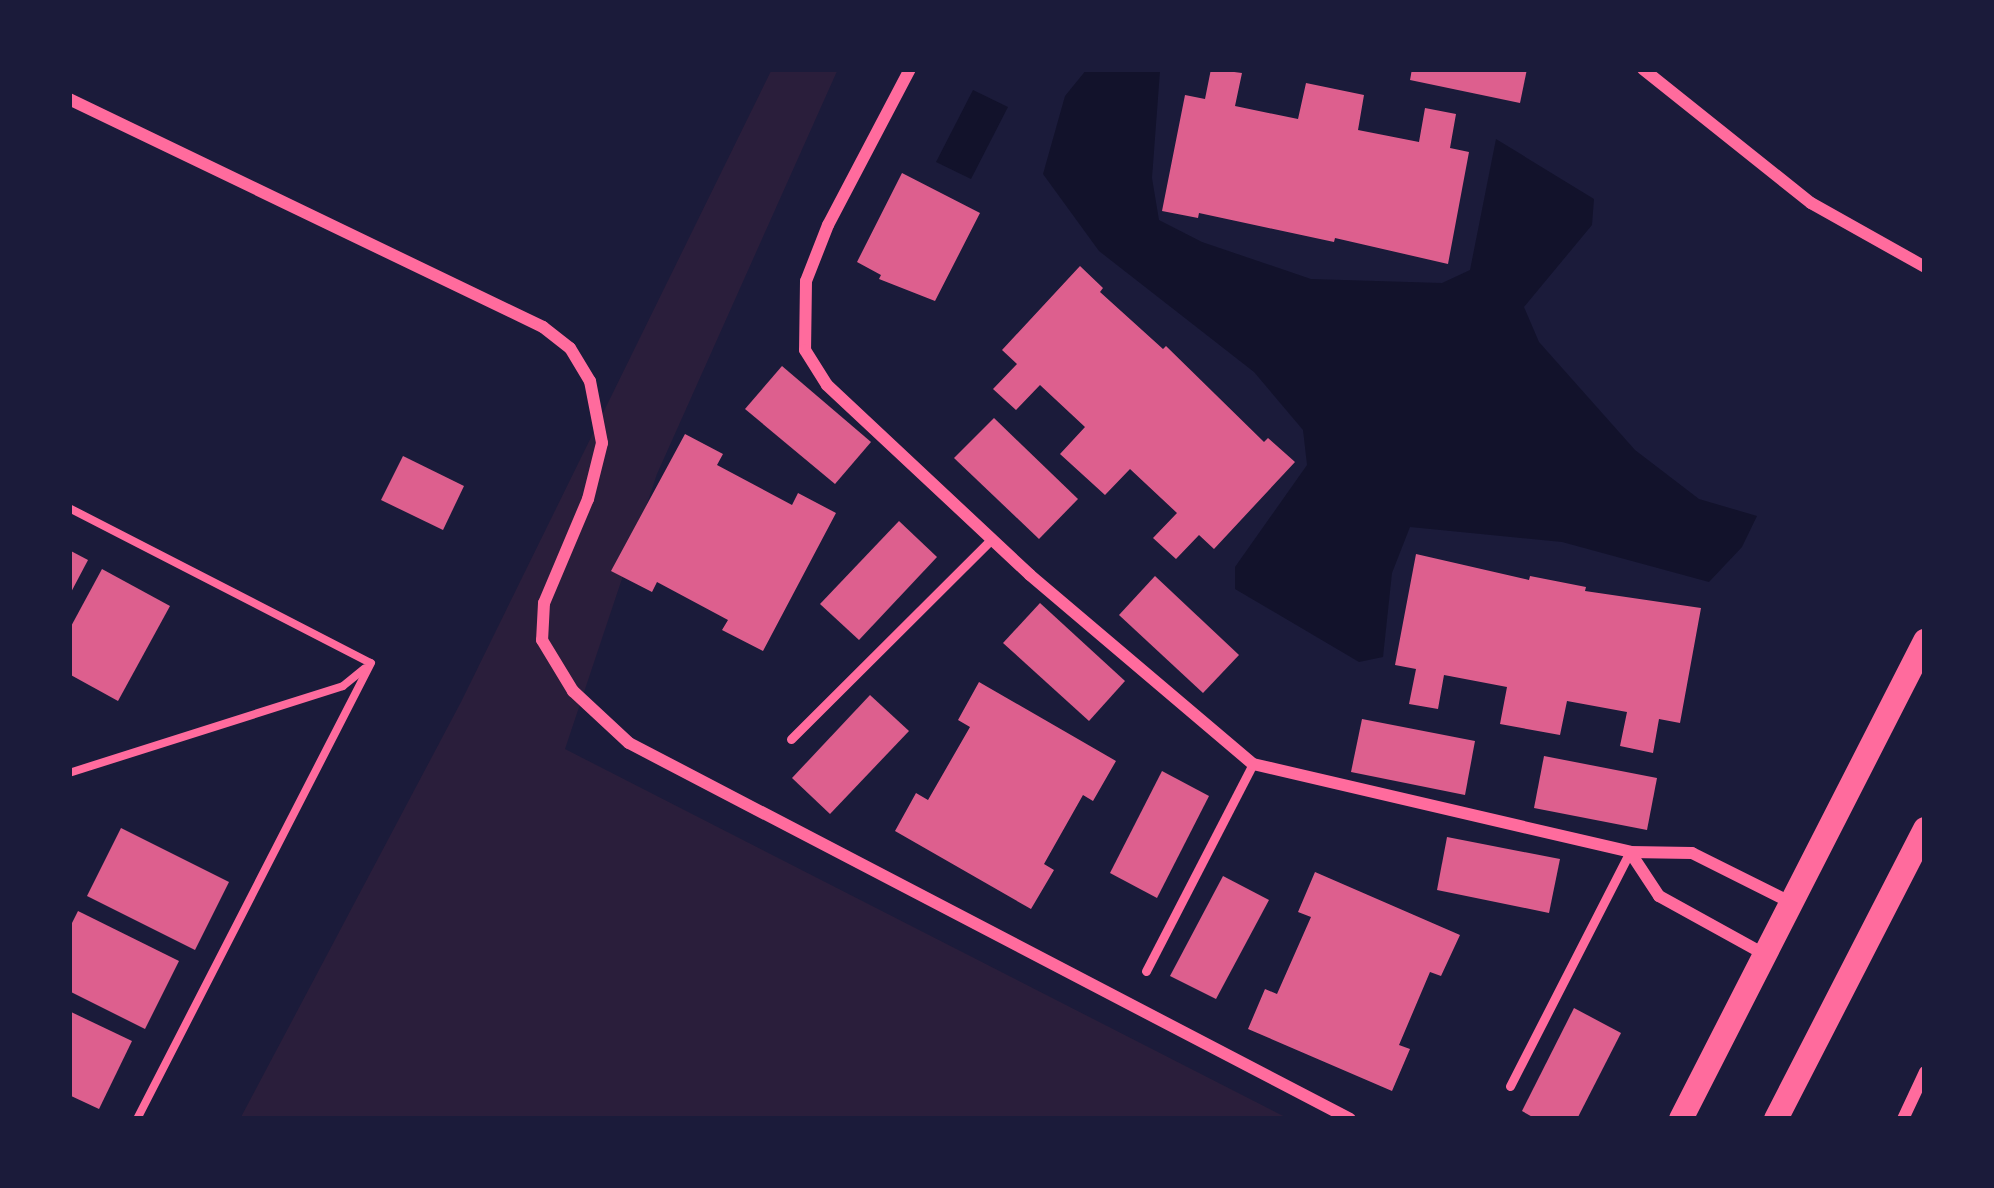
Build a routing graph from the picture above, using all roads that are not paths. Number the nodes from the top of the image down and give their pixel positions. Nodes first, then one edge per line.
1 (910, 69) edge
2 (1643, 69) edge
3 (69, 99) edge
4 (1925, 267) edge
5 (992, 538) junction
6 (1925, 641) edge
7 (791, 739) dead end
8 (1253, 764) junction
9 (1925, 829) edge
10 (1630, 852) junction
11 (1792, 903) junction
12 (1766, 955) junction
13 (1146, 971) dead end
14 (1709, 1066) junction
15 (1925, 1072) edge
16 (1510, 1086) dead end
17 (1350, 1119) edge
18 (1682, 1119) edge
19 (1696, 1119) edge
20 (1776, 1119) edge
21 (1903, 1119) edge

1 - 5 street
2 - 4 street
3 - 17 street
5 - 7 lane
5 - 8 street
6 - 11 main road
8 - 10 street
8 - 13 lane
9 - 20 main road
10 - 11 street
10 - 12 street
10 - 16 lane
11 - 12 main road
12 - 14 main road
14 - 18 main road
14 - 19 main road
15 - 21 street

